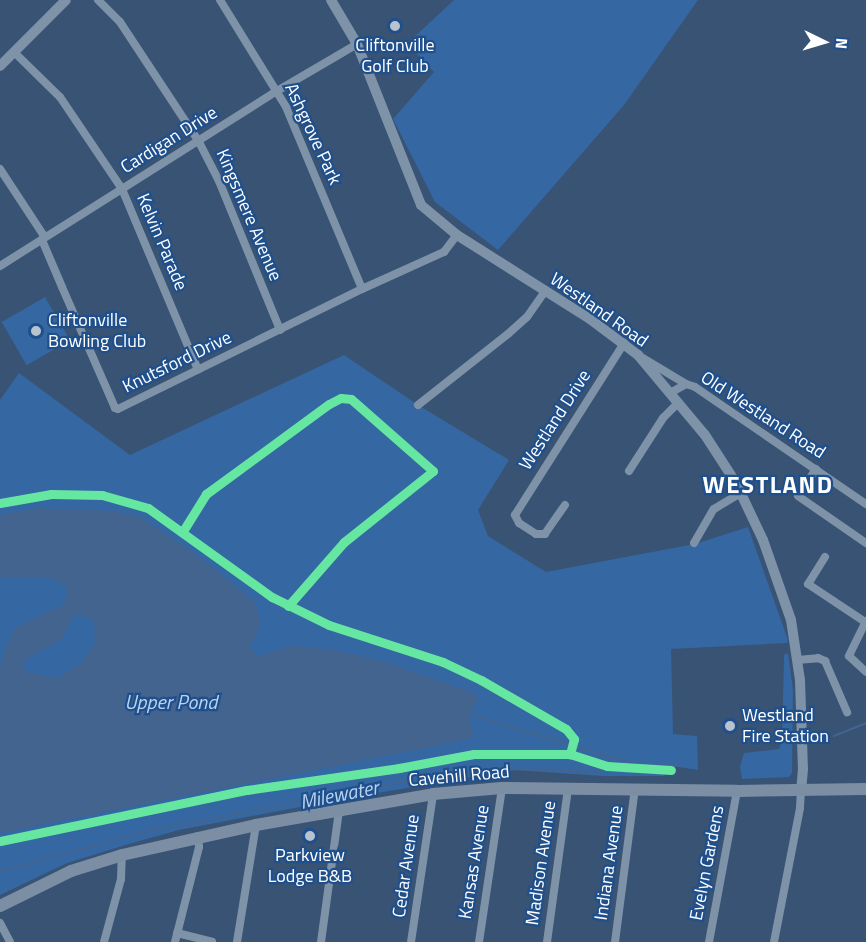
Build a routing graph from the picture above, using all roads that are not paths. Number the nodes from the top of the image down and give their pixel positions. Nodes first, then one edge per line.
1 (66, 0) edge
2 (98, 0) edge
3 (220, 0) edge
4 (331, 0) edge
5 (357, 44) junction
6 (14, 52) junction
7 (0, 66) edge
8 (277, 91) junction
9 (199, 142) junction
10 (0, 169) edge
11 (122, 189) junction
12 (457, 235) junction
13 (42, 240) junction
14 (0, 266) edge
15 (362, 289) junction
16 (545, 291) junction
17 (279, 330) junction
18 (624, 343) junction
19 (638, 356) junction
20 (198, 370) junction
21 (686, 384) junction
22 (670, 393) junction
23 (678, 403) junction
24 (418, 405) dead end
25 (816, 469) junction
26 (629, 471) dead end
27 (741, 493) junction
28 (866, 504) edge
29 (565, 505) dead end
30 (694, 543) dead end
31 (866, 543) edge
32 (825, 557) dead end
33 (866, 622) edge
34 (797, 660) junction
35 (866, 672) edge
36 (847, 712) dead end
37 (502, 788) junction
38 (568, 789) junction
39 (635, 789) junction
40 (866, 789) edge
41 (801, 790) junction
42 (737, 791) junction
43 (433, 794) junction
44 (339, 810) junction
45 (255, 825) junction
46 (198, 836) junction
47 (122, 855) junction
48 (0, 906) edge
49 (0, 923) edge
50 (176, 938) edge
51 (10, 942) edge
52 (104, 942) edge
53 (212, 942) edge
54 (237, 942) edge
55 (321, 942) edge
56 (411, 942) edge
57 (479, 942) edge
58 (547, 942) edge
59 (615, 942) edge
60 (709, 942) edge
61 (774, 942) edge

1 - 6 street
2 - 9 street, Kingsmere Avenue
3 - 8 street, Ashgrove Park
4 - 5 street, Westland Road
5 - 8 street, Cardigan Drive
5 - 12 street, Westland Road
6 - 7 street
6 - 11 street, Kelvin Parade
8 - 9 street, Cardigan Drive
8 - 15 street, Ashgrove Park
9 - 11 street, Cardigan Drive
9 - 17 street, Kingsmere Avenue
10 - 13 street, Knutsford Drive
11 - 13 street, Cardigan Drive
11 - 20 street, Kelvin Parade
12 - 15 street, Knutsford Drive
12 - 16 street, Westland Road
13 - 14 street, Cardigan Drive
13 - 20 street, Knutsford Drive
15 - 17 street, Knutsford Drive
16 - 18 street, Westland Road
16 - 24 street
17 - 20 street, Knutsford Drive
18 - 19 street, Westland Road
18 - 29 street, Westland Drive
19 - 21 street
19 - 22 street, Westland Road
21 - 22 street, Old Westland Road
21 - 25 street, Old Westland Road
22 - 23 street, Westland Road
23 - 26 street
23 - 27 street, Westland Road
25 - 28 street, Old Westland Road
25 - 31 street
27 - 30 street
27 - 34 street, Westland Road
32 - 33 street
33 - 35 street
34 - 36 street
34 - 41 street, Westland Road
37 - 38 main road, Cavehill Road
37 - 43 main road, Cavehill Road
37 - 57 street, Kansas Avenue
38 - 39 main road, Cavehill Road
38 - 58 street, Madison Avenue
39 - 42 main road, Cavehill Road
39 - 59 street, Indiana Avenue
40 - 41 main road, Cavehill Road
41 - 42 main road, Cavehill Road
41 - 61 street
42 - 60 street, Evelyn Gardens
43 - 44 main road, Cavehill Road
43 - 56 street, Cedar Avenue
44 - 45 main road, Cavehill Road
44 - 55 street
45 - 46 main road, Cavehill Road
45 - 54 street
46 - 47 main road, Cavehill Road
46 - 50 street
47 - 48 main road, Cavehill Road
47 - 52 street
49 - 51 street
50 - 53 street

